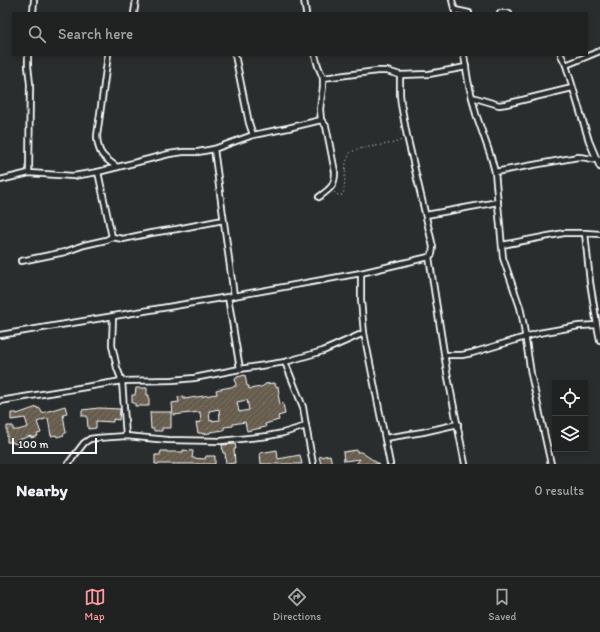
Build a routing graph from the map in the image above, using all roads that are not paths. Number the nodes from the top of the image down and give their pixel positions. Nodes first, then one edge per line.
1 (34, 0) edge
2 (136, 0) edge
3 (304, 0) edge
4 (452, 0) edge
5 (33, 12) edge
6 (134, 12) edge
7 (306, 12) edge
8 (455, 12) edge
9 (600, 51) edge
10 (28, 56) edge
11 (108, 56) edge
12 (236, 56) edge
13 (315, 56) edge
14 (464, 56) edge
15 (562, 56) edge
16 (588, 56) edge
17 (588, 56) edge
18 (566, 65) junction
19 (466, 67) junction
20 (400, 75) junction
21 (323, 78) junction
22 (572, 88) junction
23 (472, 97) junction
24 (321, 120) junction
25 (253, 135) junction
26 (214, 149) junction
27 (598, 160) edge
28 (117, 167) junction
29 (600, 167) edge
30 (98, 172) junction
31 (495, 172) junction
32 (29, 173) junction
33 (0, 180) edge
34 (319, 197) dead end
35 (498, 202) junction
36 (426, 215) junction
37 (223, 220) junction
38 (585, 233) junction
39 (600, 234) edge
40 (112, 236) junction
41 (502, 245) junction
42 (430, 257) junction
43 (21, 261) dead end
44 (360, 273) junction
45 (234, 296) junction
46 (228, 297) junction
47 (113, 316) junction
48 (597, 325) junction
49 (364, 333) junction
50 (0, 335) edge
51 (526, 337) junction
52 (600, 340) edge
53 (445, 355) junction
54 (285, 362) junction
55 (240, 369) junction
56 (122, 381) junction
57 (0, 401) edge
58 (458, 424) junction
59 (306, 426) junction
60 (126, 436) junction
61 (385, 438) junction
62 (68, 464) edge
63 (313, 464) edge
64 (390, 464) edge
65 (465, 464) edge
66 (551, 464) edge

1 - 5 street
2 - 6 street
3 - 7 street
4 - 8 street
9 - 17 street
10 - 32 street
11 - 28 street
12 - 25 street
13 - 21 street
14 - 19 street
15 - 18 street
16 - 18 street
18 - 22 street
19 - 20 street
19 - 23 street
20 - 21 street
20 - 36 street
21 - 24 street
22 - 23 street
22 - 27 street
23 - 31 street
24 - 25 street
24 - 34 street
25 - 26 street
26 - 28 street
26 - 37 street
27 - 29 street
27 - 31 street
28 - 30 street
30 - 32 street
30 - 40 street
31 - 35 street
32 - 33 street
35 - 36 street
35 - 41 street
36 - 42 street
37 - 40 street
37 - 45 street
38 - 39 street
38 - 41 street
38 - 48 street
40 - 43 street
41 - 51 street
42 - 44 street
42 - 53 street
44 - 45 street
44 - 49 street
45 - 46 street
46 - 47 street
46 - 55 street
47 - 50 street
47 - 56 street
48 - 51 street
48 - 52 street
49 - 54 street
49 - 61 street
51 - 53 street
51 - 66 street
53 - 58 street
54 - 55 street
54 - 59 street
55 - 56 street
56 - 57 street
56 - 60 street
58 - 61 street
58 - 65 street
59 - 60 street
59 - 63 street
60 - 62 street
61 - 64 street

